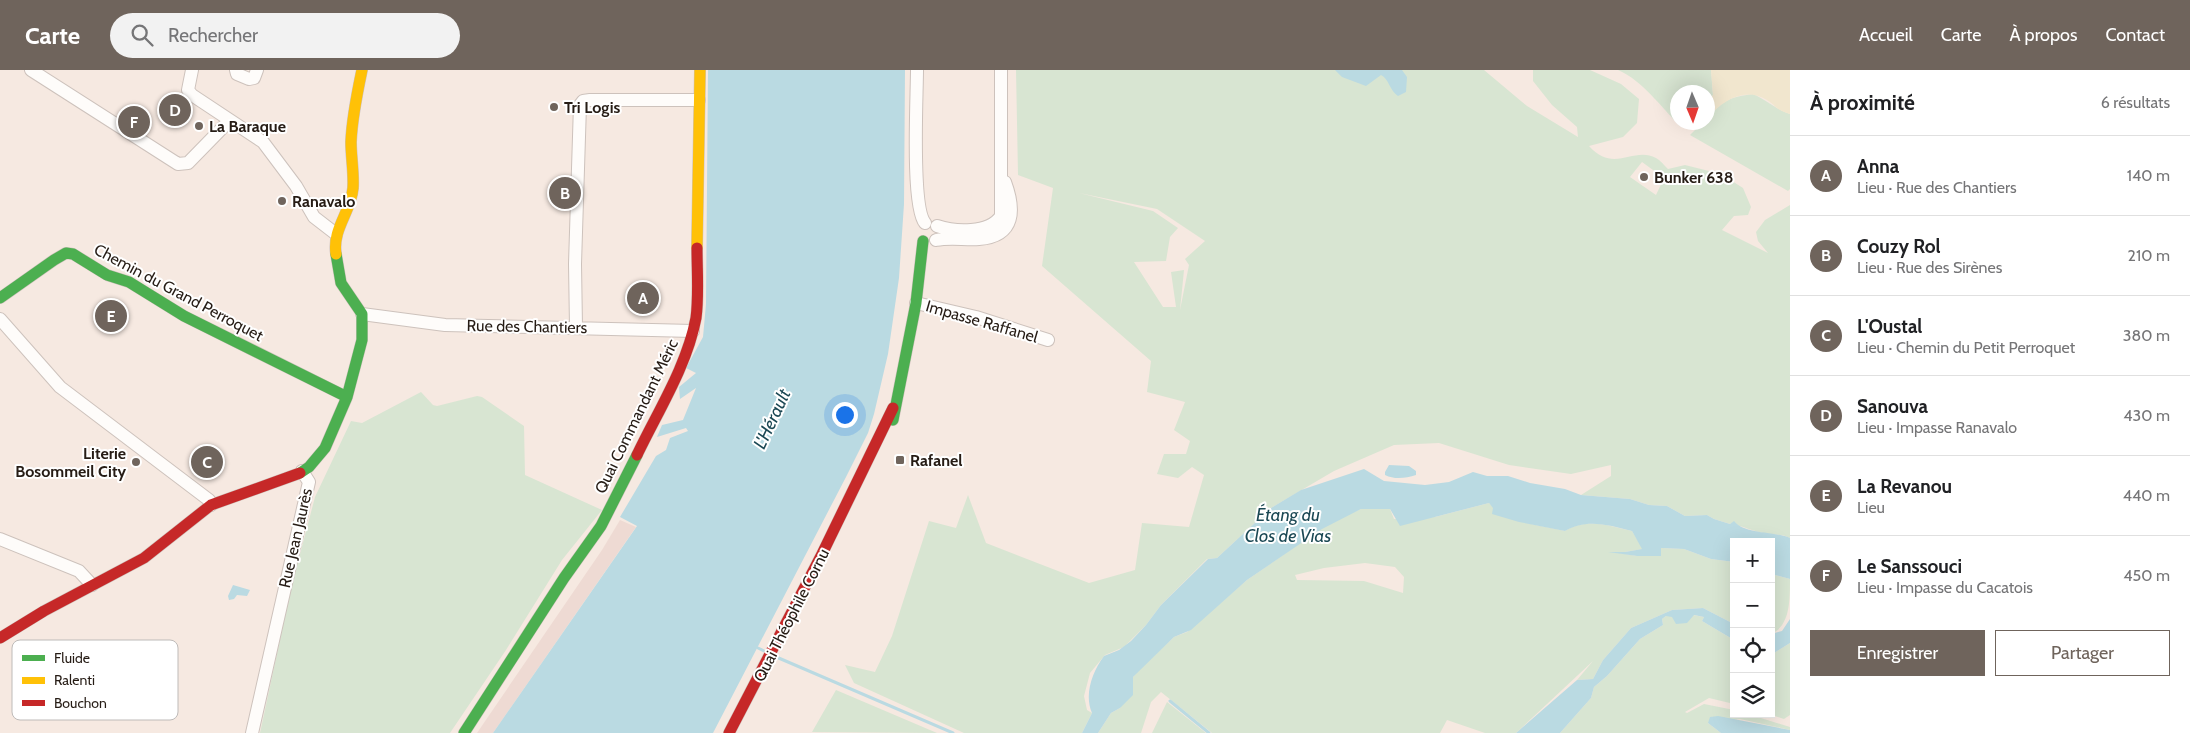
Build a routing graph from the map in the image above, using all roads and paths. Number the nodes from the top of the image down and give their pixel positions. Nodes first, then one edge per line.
1 (31, 70) edge
2 (192, 70) edge
3 (236, 70) edge
4 (257, 70) edge
5 (362, 70) edge
6 (700, 70) edge
7 (917, 70) edge
8 (1001, 70) edge
9 (699, 100) junction
10 (229, 121) junction
11 (1002, 175) junction
12 (931, 224) junction
13 (336, 234) junction
14 (930, 240) junction
15 (0, 298) edge
16 (916, 303) junction
17 (362, 314) junction
18 (0, 319) edge
19 (576, 327) junction
20 (693, 331) junction
21 (1048, 340) dead end
22 (348, 397) junction
23 (302, 471) junction
24 (212, 504) junction
25 (0, 540) edge
26 (92, 585) junction
27 (0, 638) edge
28 (252, 733) edge
29 (464, 733) edge
30 (729, 733) edge

1 - 10 street
2 - 10 street
3 - 4 street
5 - 13 street
6 - 9 street, Quai Commandant Méric
7 - 12 street
8 - 11 street
9 - 19 street
9 - 20 street, Quai Commandant Méric
10 - 13 street
11 - 12 street
11 - 14 street
12 - 14 street
12 - 14 street
13 - 17 street
14 - 16 street, Quai Théophile Cornu
15 - 22 street, Chemin du Grand Perroquet
16 - 21 street, Impasse Raffanel
16 - 30 street, Quai Théophile Cornu
17 - 19 street, Rue des Chantiers
17 - 22 street, Rue Jean Jaurès
18 - 24 street
19 - 20 street, Rue des Chantiers
20 - 29 street, Quai Commandant Méric
22 - 23 street, Rue Jean Jaurès
23 - 24 street
23 - 28 street, Rue Jean Jaurès
24 - 26 street
25 - 26 street
26 - 27 street

